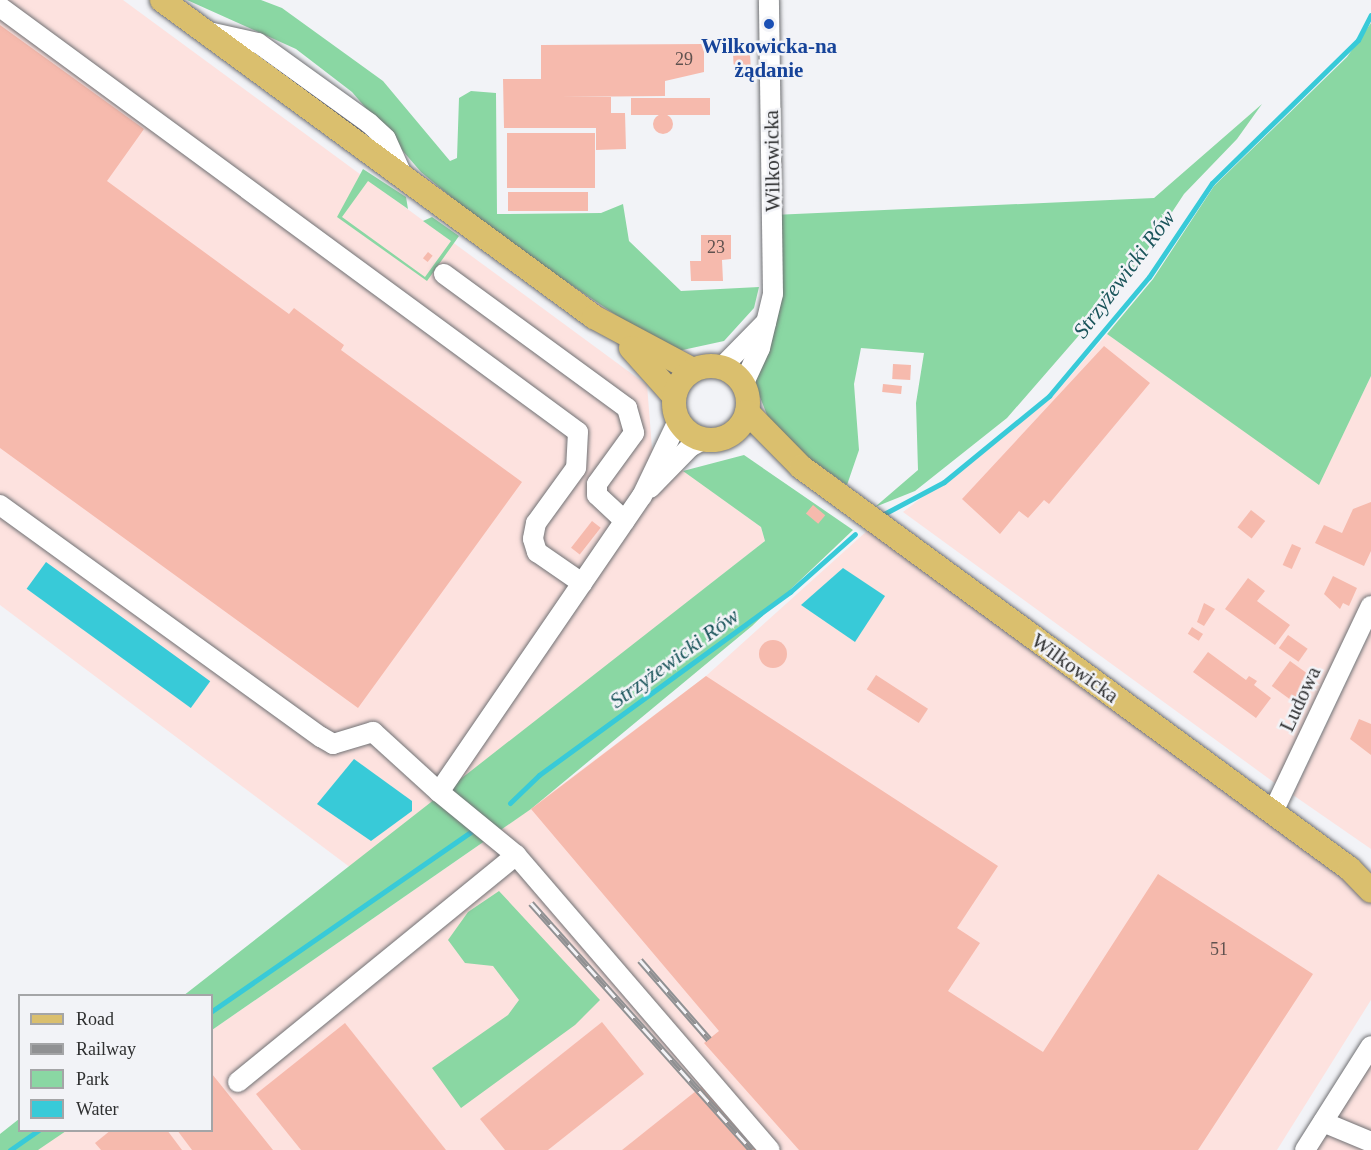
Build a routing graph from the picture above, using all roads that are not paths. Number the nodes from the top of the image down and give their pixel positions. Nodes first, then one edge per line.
1 (162, 0) edge
2 (769, 0) edge
3 (0, 7) edge
4 (444, 274) dead end
5 (766, 322) junction
6 (617, 333) junction
7 (722, 367) junction
8 (693, 369) junction
9 (743, 385) junction
10 (674, 396) junction
11 (747, 412) junction
12 (678, 421) junction
13 (731, 434) junction
14 (705, 439) junction
15 (801, 467) junction
16 (642, 496) junction
17 (0, 505) edge
18 (625, 521) junction
19 (582, 583) junction
20 (1371, 606) edge
21 (439, 792) junction
22 (1273, 812) junction
23 (516, 855) junction
24 (1361, 874) edge
25 (1371, 891) edge
26 (1371, 1046) edge
27 (238, 1082) dead end
28 (1323, 1122) junction
29 (1371, 1142) edge
30 (770, 1150) edge
31 (1305, 1150) edge

1 - 6 main road
2 - 5 street, Wilkowicka
3 - 19 street
4 - 18 street
5 - 7 street
5 - 9 street, Wilkowicka
6 - 8 main road
6 - 10 main road
7 - 8 main road
7 - 9 main road
8 - 10 main road
9 - 11 main road
10 - 12 main road
11 - 13 main road
11 - 15 main road, Wilkowicka
12 - 14 main road
12 - 16 street
13 - 14 main road
13 - 15 main road, Wilkowicka
14 - 16 street
15 - 22 main road, Wilkowicka
16 - 18 street
17 - 21 street
18 - 19 street
19 - 21 street
20 - 22 street, Ludowa
21 - 23 street
22 - 24 main road, Wilkowicka
23 - 27 street
23 - 30 street
24 - 25 main road, Wilkowicka
26 - 28 street
28 - 29 street
28 - 31 street

